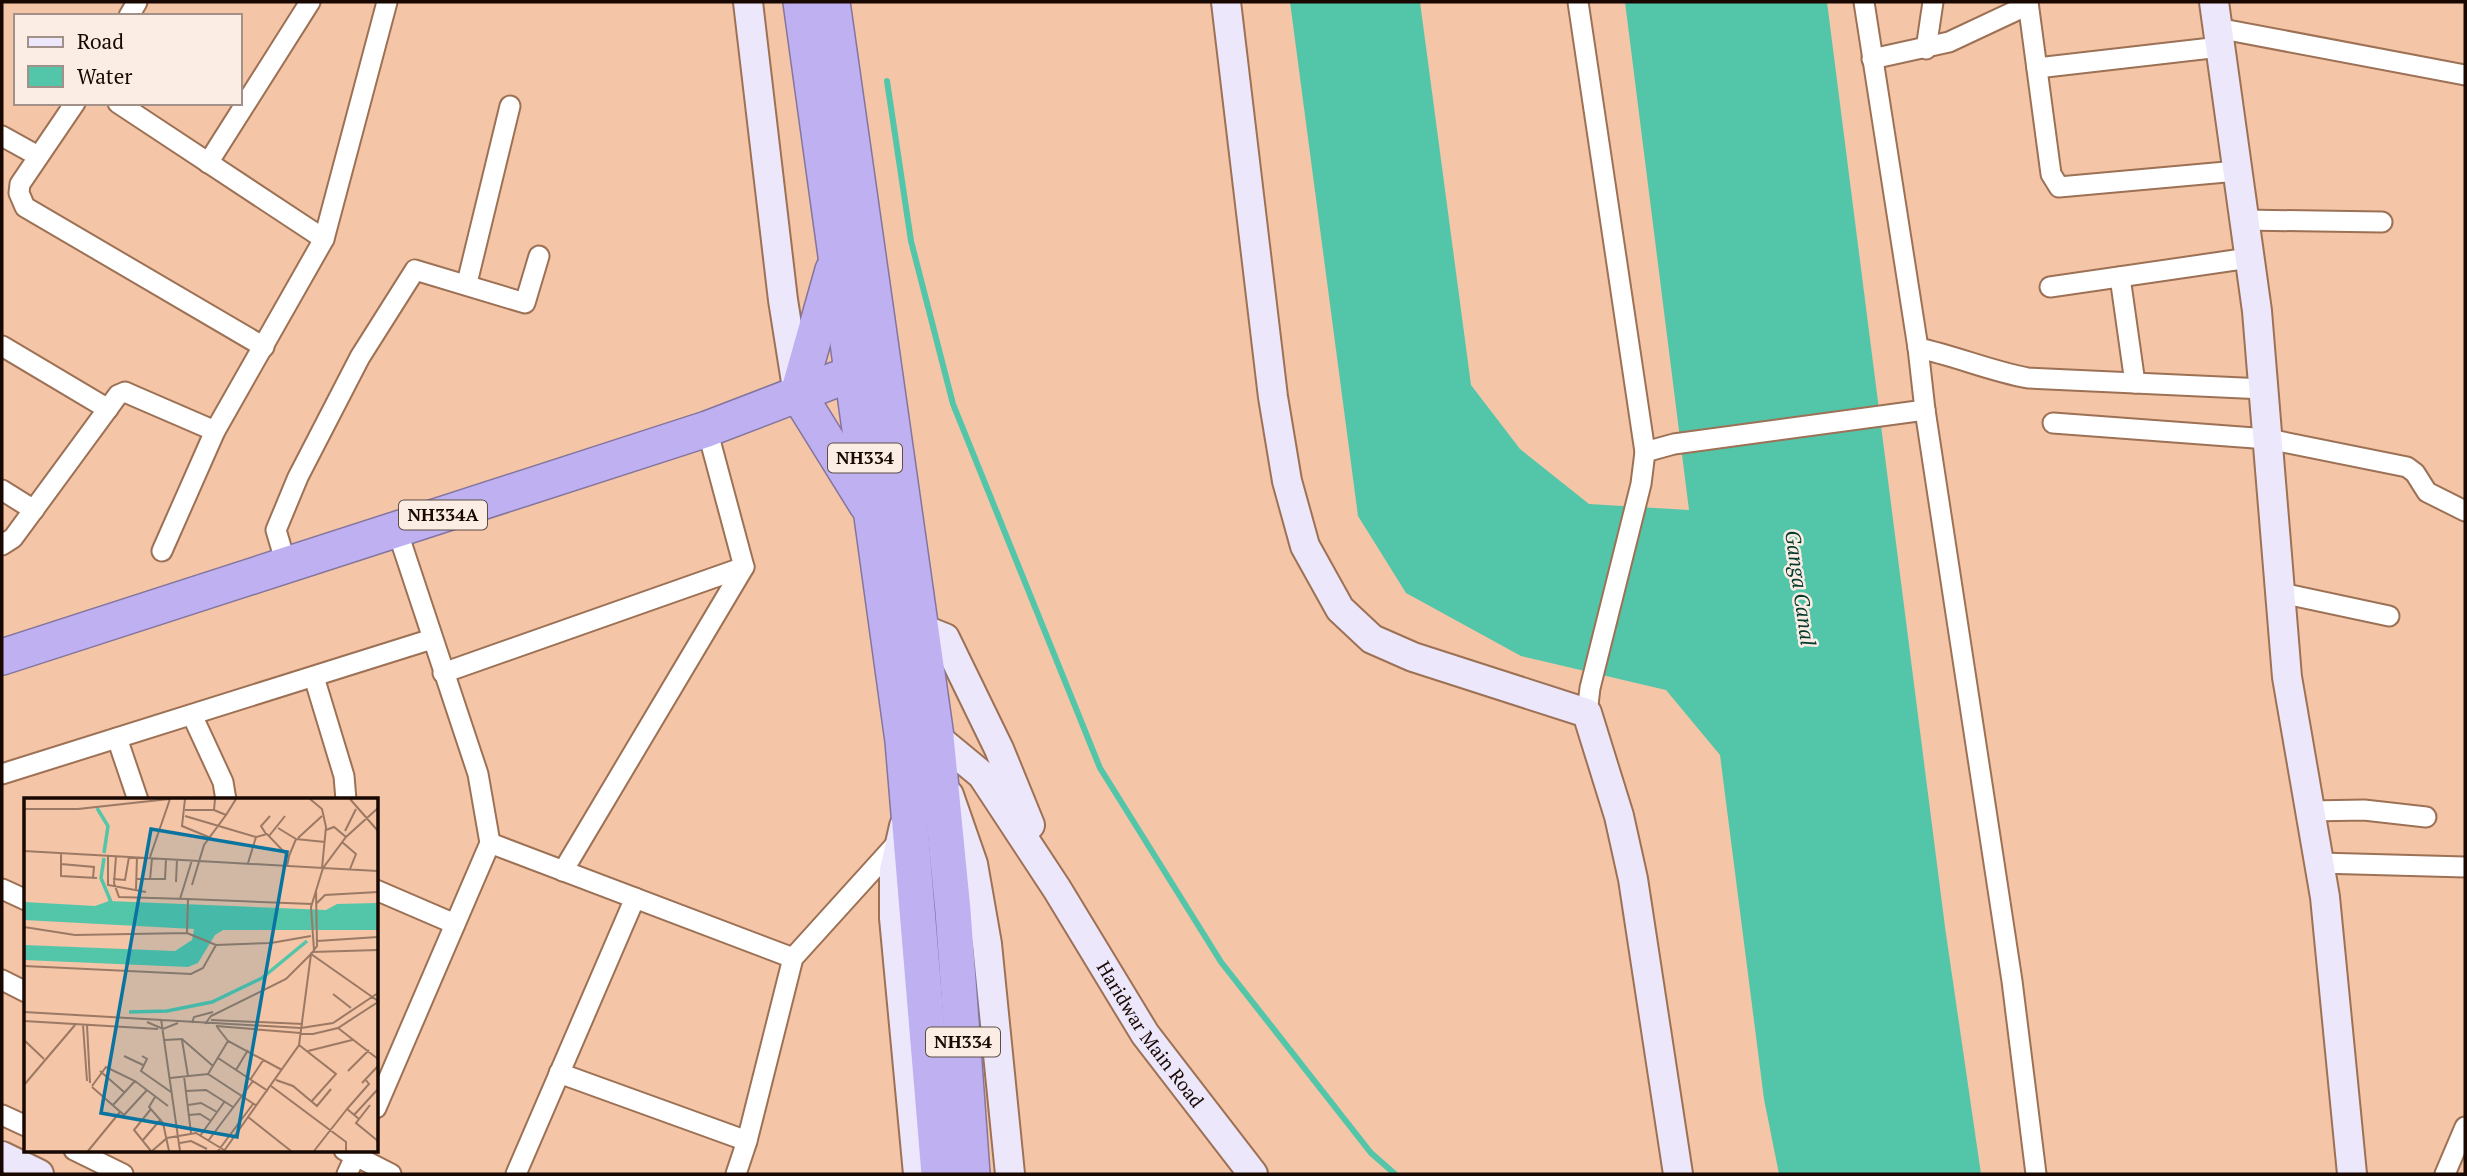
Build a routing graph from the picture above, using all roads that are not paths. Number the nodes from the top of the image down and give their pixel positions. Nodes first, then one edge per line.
1 (310, 2) edge
2 (387, 2) edge
3 (748, 2) edge
4 (802, 2) edge
5 (832, 2) edge
6 (1226, 2) edge
7 (1578, 2) edge
8 (1864, 2) edge
9 (1933, 2) edge
10 (2028, 4) edge
11 (2217, 26) edge
12 (1926, 50) junction
13 (1872, 59) junction
14 (2037, 68) junction
15 (2465, 75) edge
16 (74, 105) edge
17 (121, 105) edge
18 (510, 106) dead end
19 (2, 136) edge
20 (38, 156) junction
21 (208, 163) junction
22 (2237, 171) junction
23 (2244, 220) junction
24 (2382, 222) dead end
25 (324, 239) junction
26 (837, 253) junction
27 (539, 256) dead end
28 (2249, 258) junction
29 (2120, 277) junction
30 (467, 284) junction
31 (2050, 287) dead end
32 (2, 346) edge
33 (264, 347) junction
34 (1918, 348) junction
35 (867, 368) junction
36 (2135, 383) junction
37 (2264, 389) junction
38 (798, 394) junction
39 (108, 409) junction
40 (1925, 410) junction
41 (2053, 424) dead end
42 (707, 429) junction
43 (215, 432) junction
44 (2268, 439) junction
45 (1645, 452) junction
46 (2, 490) edge
47 (34, 510) junction
48 (2465, 510) edge
49 (874, 516) junction
50 (397, 530) junction
51 (2, 545) edge
52 (162, 551) dead end
53 (286, 564) junction
54 (744, 567) junction
55 (2281, 593) junction
56 (2389, 616) dead end
57 (904, 630) junction
58 (432, 639) junction
59 (2, 657) edge
60 (443, 673) junction
61 (314, 677) junction
62 (1589, 701) junction
63 (192, 715) junction
64 (117, 738) junction
65 (920, 739) junction
66 (2, 774) edge
67 (941, 776) junction
68 (137, 798) edge
69 (226, 798) edge
70 (346, 798) edge
71 (2310, 811) junction
72 (2426, 817) dead end
73 (904, 826) junction
74 (490, 843) junction
75 (2319, 863) junction
76 (2465, 867) edge
77 (563, 871) junction
78 (2, 889) edge
79 (1057, 889) junction
80 (378, 891) edge
81 (635, 898) junction
82 (24, 899) edge
83 (455, 924) junction
84 (793, 958) junction
85 (2, 980) edge
86 (24, 991) edge
87 (559, 1073) junction
88 (378, 1103) edge
89 (2, 1115) edge
90 (24, 1125) edge
91 (2465, 1127) edge
92 (747, 1141) junction
93 (78, 1152) edge
94 (353, 1152) edge
95 (2, 1156) edge
96 (40, 1174) edge
97 (123, 1174) edge
98 (347, 1174) edge
99 (391, 1174) edge
100 (516, 1174) edge
101 (736, 1174) edge
102 (918, 1174) edge
103 (939, 1174) edge
104 (972, 1174) edge
105 (1010, 1174) edge
106 (1253, 1174) edge
107 (1678, 1174) edge
108 (2035, 1174) edge
109 (2352, 1174) edge
110 (2445, 1174) edge

1 - 21 street
2 - 25 street
3 - 38 street
4 - 26 highway, NH334
5 - 35 highway, NH334
6 - 62 street
7 - 45 street
8 - 13 street
9 - 12 street
10 - 12 street
10 - 14 street
11 - 14 street
11 - 15 street
11 - 22 street
12 - 13 street
13 - 34 street
14 - 22 street
16 - 20 street
17 - 21 street
18 - 30 street
19 - 20 street
20 - 33 street
21 - 25 street
22 - 23 street
23 - 24 street
23 - 28 street
25 - 33 street
26 - 35 highway, NH334
26 - 38 highway
27 - 30 street
28 - 29 street
28 - 37 street
29 - 31 street
29 - 36 street
30 - 53 street
32 - 39 street
33 - 43 street
34 - 36 street
34 - 40 street
35 - 38 highway, NH334A
35 - 49 highway, NH334
35 - 57 highway, NH334
36 - 37 street
37 - 44 street
38 - 42 highway, NH334A
38 - 49 highway
39 - 43 street
39 - 47 street
40 - 45 street
40 - 108 street
41 - 44 street
42 - 50 highway, NH334A
42 - 54 street
43 - 52 street
44 - 48 street
44 - 55 street
45 - 62 street
46 - 47 street
47 - 51 street
49 - 57 highway, NH334
50 - 53 highway, NH334A
50 - 58 street
53 - 59 highway, NH334A
54 - 60 street
54 - 77 street
55 - 56 street
55 - 71 street
57 - 65 highway, NH334
57 - 79 street, Haridwar Main Road
58 - 60 street
58 - 61 street
60 - 74 street
61 - 63 street
61 - 70 street
62 - 107 street
63 - 64 street
63 - 69 street
64 - 66 street
64 - 68 street
65 - 67 highway, NH334
65 - 73 highway, NH334
65 - 79 street, Haridwar Main Road
67 - 104 highway, NH334
67 - 105 street
71 - 72 street
71 - 75 street
73 - 84 street
73 - 102 street
73 - 103 highway, NH334
74 - 77 street
74 - 83 street
75 - 76 street
75 - 109 street
77 - 81 street
78 - 82 street
79 - 106 street, Haridwar Main Road
80 - 83 street
81 - 84 street
81 - 87 street
83 - 88 street
84 - 92 street
85 - 86 street
87 - 92 street
87 - 100 street
89 - 90 street
91 - 110 street
92 - 101 street
93 - 97 street
94 - 98 street
94 - 99 street
95 - 96 street

